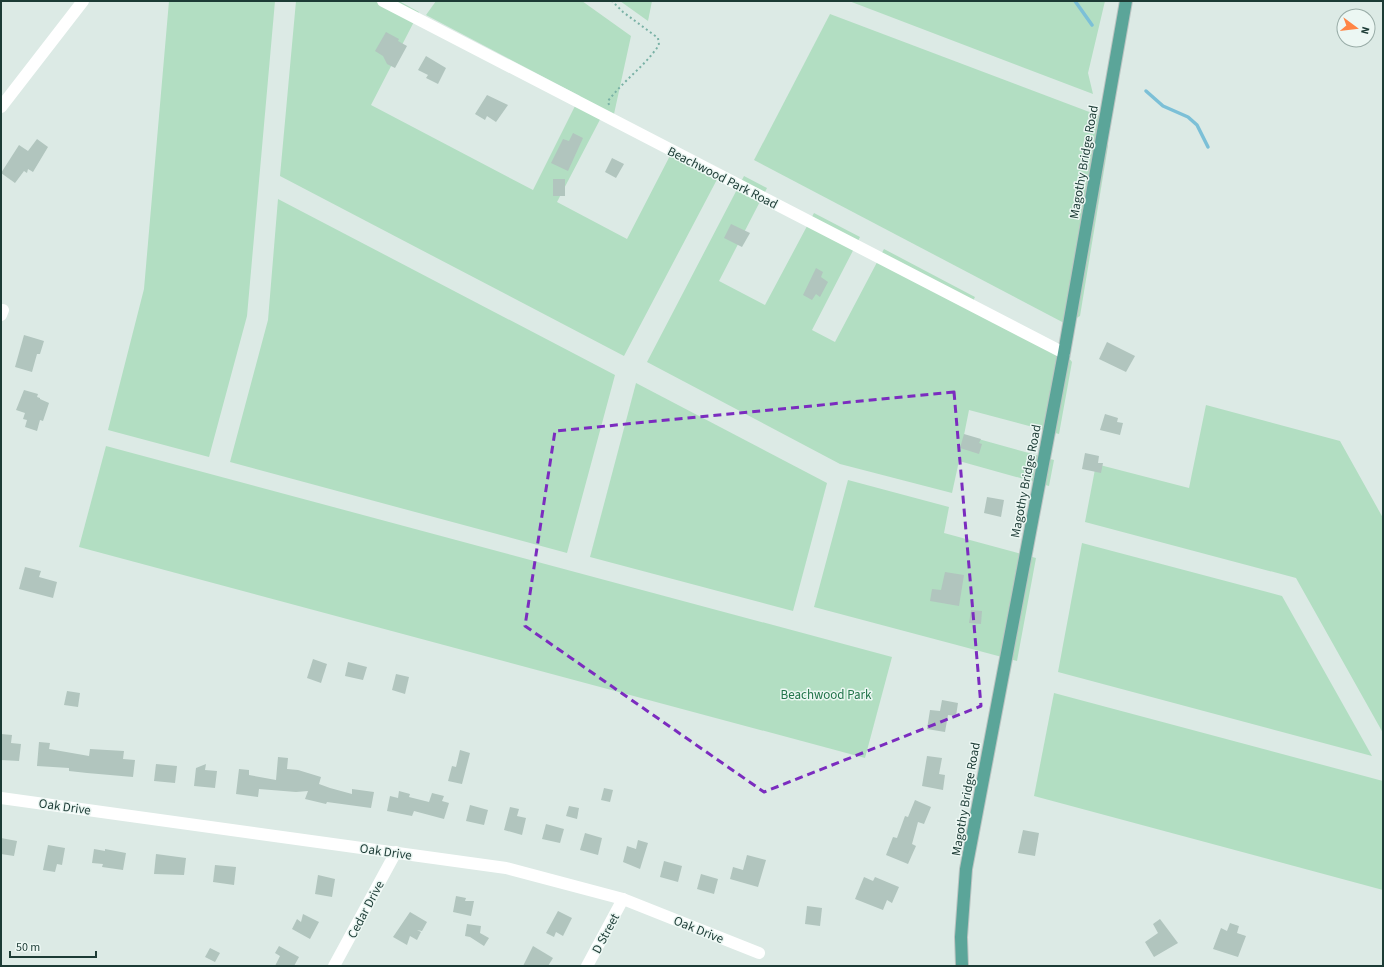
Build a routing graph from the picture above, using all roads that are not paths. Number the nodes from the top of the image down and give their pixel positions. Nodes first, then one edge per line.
1 (84, 1) edge
2 (384, 1) edge
3 (1126, 1) edge
4 (1, 107) edge
5 (1064, 353) junction
6 (1, 798) edge
7 (396, 852) junction
8 (623, 899) junction
9 (759, 953) dead end
10 (334, 966) edge
11 (587, 966) edge
12 (962, 966) edge

1 - 4 street
2 - 5 street, Beachwood Park Road
3 - 5 main road, Magothy Bridge Road
5 - 12 main road, Magothy Bridge Road
6 - 7 street, Oak Drive
7 - 8 street, Oak Drive
7 - 10 street, Cedar Drive
8 - 9 street, Oak Drive
8 - 11 street, D Street

